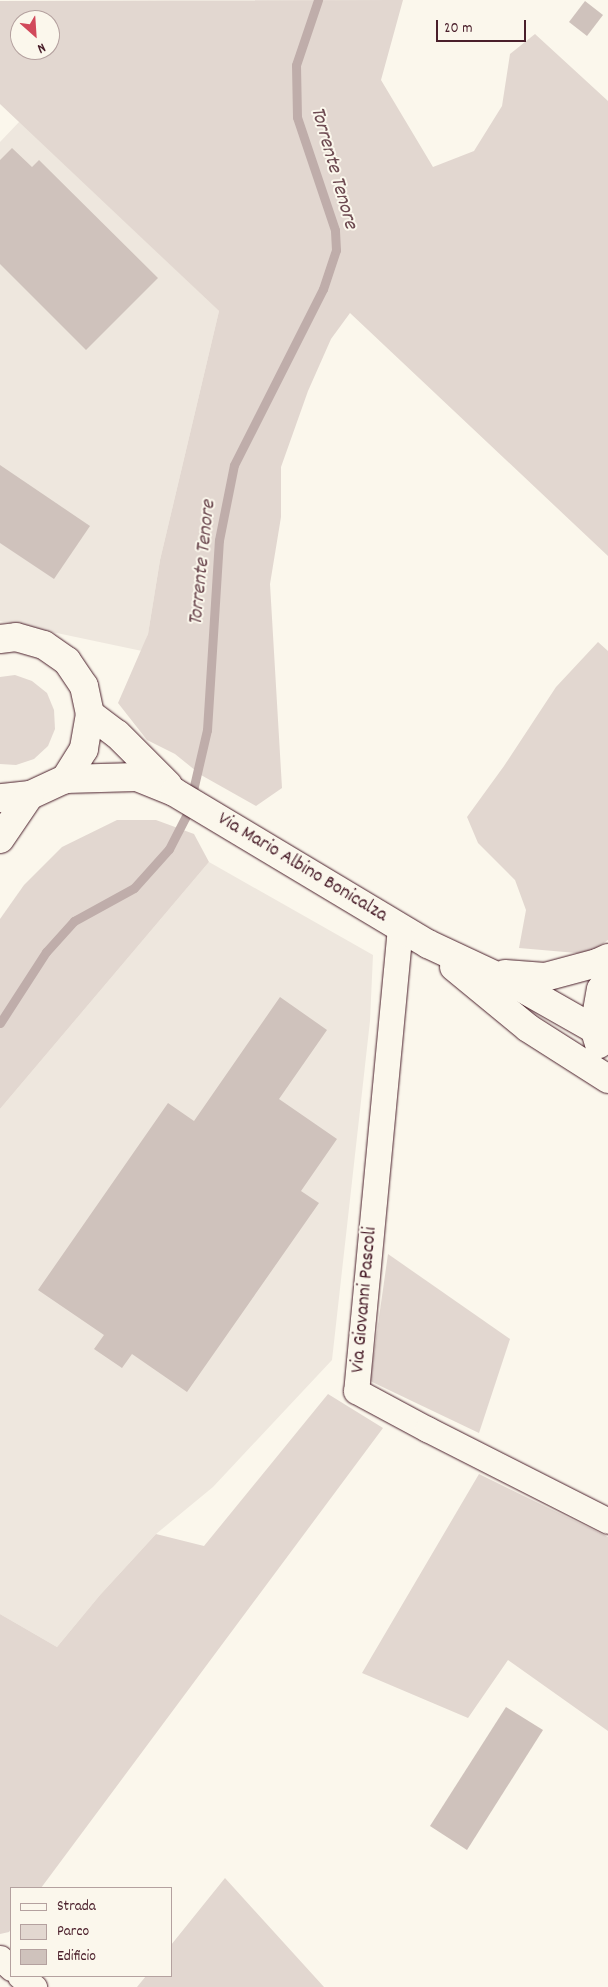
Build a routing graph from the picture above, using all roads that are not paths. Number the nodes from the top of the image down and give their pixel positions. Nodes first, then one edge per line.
1 (0, 639) edge
2 (90, 714) junction
3 (66, 779) junction
4 (174, 792) junction
5 (30, 795) junction
6 (0, 798) edge
7 (0, 839) edge
8 (400, 927) junction
9 (428, 944) junction
10 (608, 958) edge
11 (490, 973) junction
12 (608, 979) edge
13 (500, 1006) junction
14 (603, 1029) edge
15 (608, 1072) edge
16 (608, 1079) edge
17 (608, 1521) edge
18 (0, 1958) edge
19 (10, 1967) edge
20 (21, 1977) edge
21 (34, 1987) edge

1 - 2 main road
2 - 3 main road
2 - 4 main road, Via Mario Albino Bonicalza
3 - 4 main road, Via Mario Albino Bonicalza
3 - 5 main road
4 - 8 main road, Via Mario Albino Bonicalza
5 - 6 main road
5 - 7 main road
8 - 9 main road, Via Mario Albino Bonicalza
8 - 17 street, Via Giovanni Pascoli
9 - 11 main road, Via Mario Albino Bonicalza
9 - 13 main road, Via Mario Albino Bonicalza
10 - 11 main road
11 - 14 main road, Via Mario Albino Bonicalza
12 - 14 main road
13 - 14 main road
13 - 16 main road, Via Mario Albino Bonicalza
14 - 15 main road
18 - 19 street
20 - 21 street

